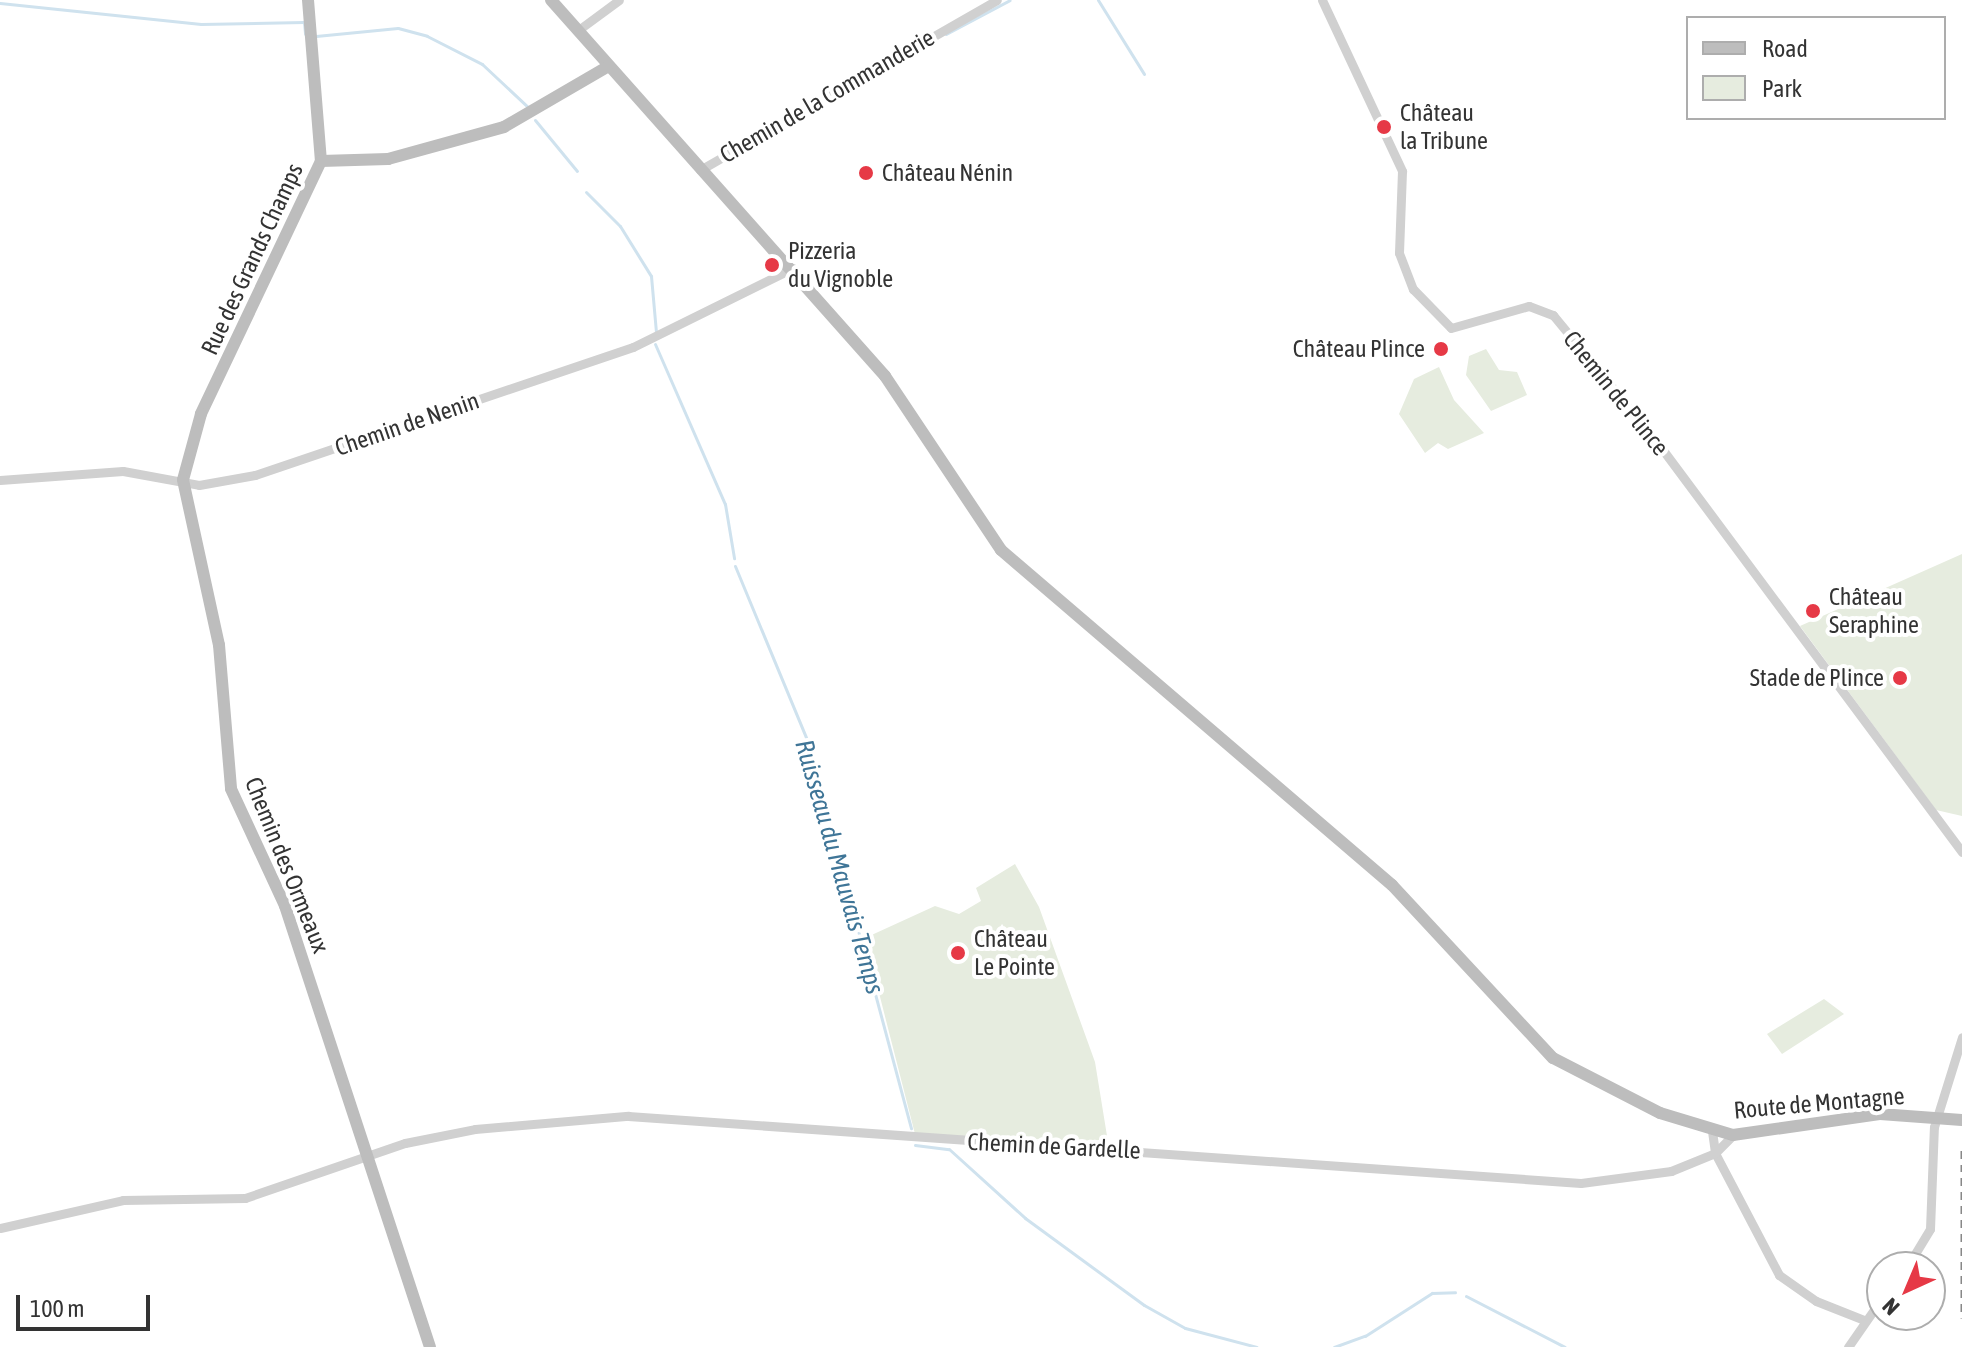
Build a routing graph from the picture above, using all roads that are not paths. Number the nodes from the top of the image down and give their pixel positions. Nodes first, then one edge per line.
1 (308, 0) edge
2 (551, 0) edge
3 (619, 0) edge
4 (997, 0) edge
5 (1322, 0) edge
6 (577, 31) junction
7 (607, 67) junction
8 (321, 161) junction
9 (700, 170) junction
10 (794, 268) junction
11 (0, 480) edge
12 (183, 480) junction
13 (1962, 852) edge
14 (1962, 1037) edge
15 (1936, 1117) junction
16 (1962, 1120) edge
17 (1712, 1131) junction
18 (1733, 1135) junction
19 (1715, 1153) junction
20 (366, 1156) junction
21 (0, 1228) edge
22 (1917, 1251) edge
23 (1866, 1318) edge
24 (1864, 1320) junction
25 (430, 1347) edge
26 (1848, 1347) edge

1 - 8 main road, Rue des Grands Champs
2 - 6 main road, Route de Montagne
3 - 6 street
4 - 9 street, Chemin de la Commanderie
5 - 13 street, Chemin de Plince
6 - 7 main road, Route de Montagne
7 - 8 main road
7 - 9 main road, Route de Montagne
8 - 12 main road, Rue des Grands Champs
9 - 10 main road, Route de Montagne
10 - 12 street, Chemin de Nenin
10 - 17 main road, Route de Montagne
11 - 12 street, Chemin de Nenin
12 - 20 main road, Chemin des Ormeaux
14 - 15 street
15 - 16 main road, Route de Montagne
15 - 18 main road, Route de Montagne
15 - 22 street
17 - 18 main road, Route de Montagne
17 - 19 street
18 - 19 street, Chemin de Gardelle
19 - 20 street, Chemin de Gardelle
19 - 24 street
20 - 21 street, Chemin de Gardelle
20 - 25 main road, Chemin des Ormeaux
23 - 24 street
24 - 26 street

